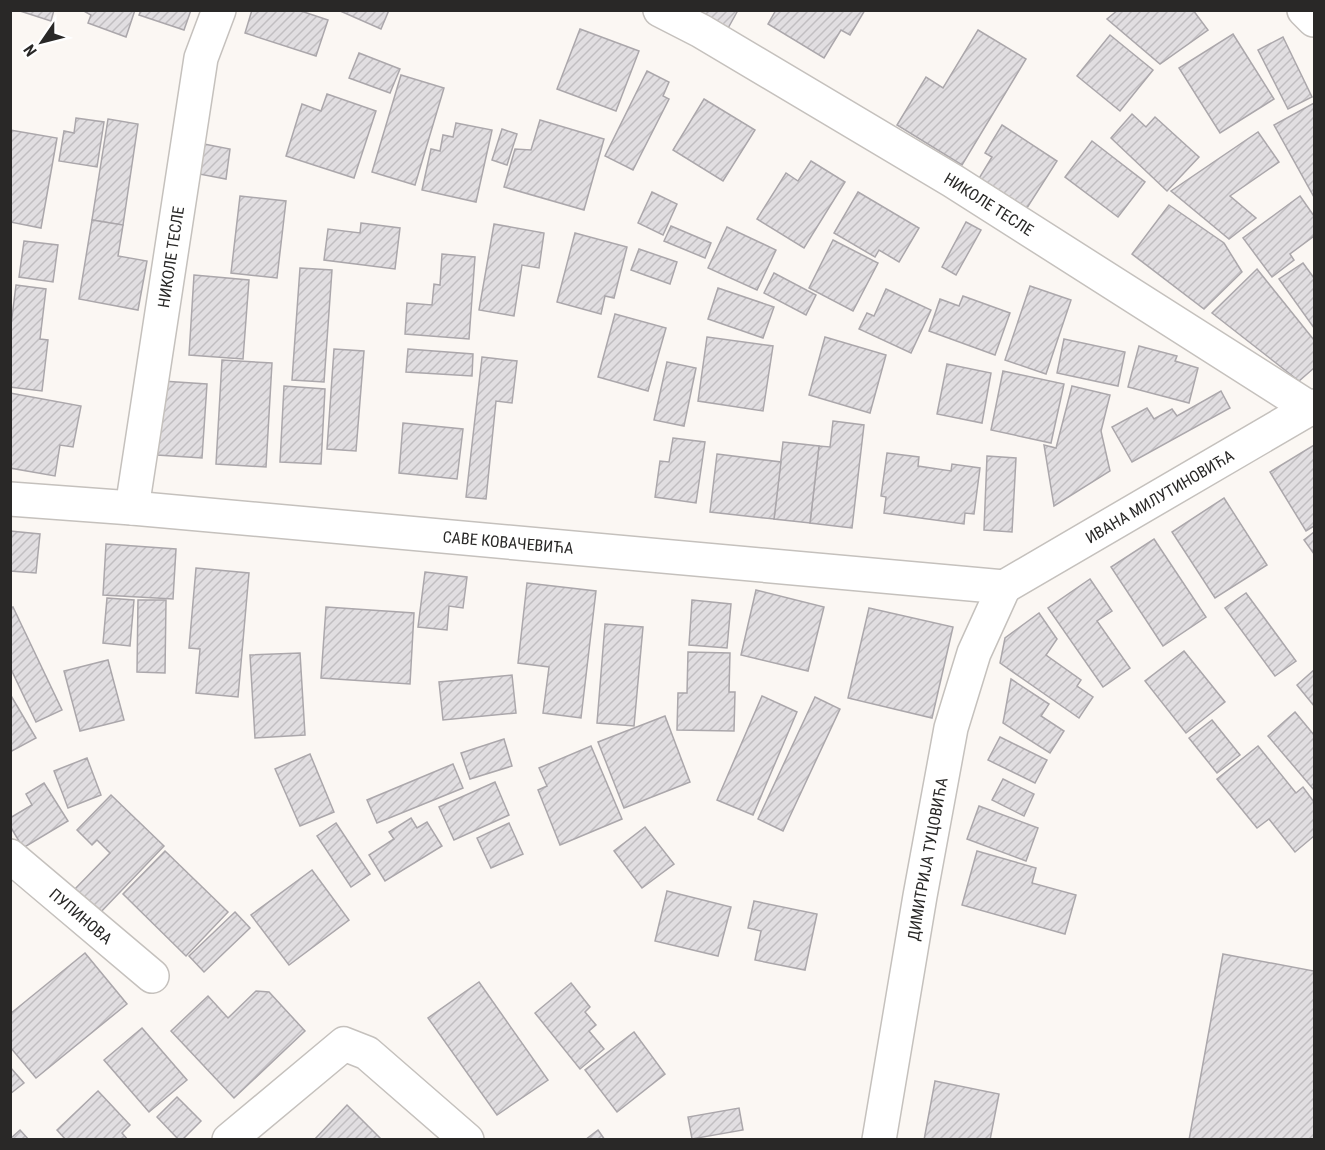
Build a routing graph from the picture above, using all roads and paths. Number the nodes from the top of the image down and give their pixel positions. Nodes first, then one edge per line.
1 (219, 10) edge
2 (660, 10) edge
3 (1304, 10) edge
4 (1314, 20) edge
5 (1313, 407) edge
6 (10, 499) edge
7 (132, 508) junction
8 (1005, 587) junction
9 (10, 856) edge
10 (152, 976) dead end
11 (229, 1140) edge
12 (467, 1140) edge
13 (879, 1140) edge

1 - 7 street, НИКОЛЕ ТЕСЛЕ
2 - 5 street, НИКОЛЕ ТЕСЛЕ
3 - 4 street
5 - 8 street, ИВАНА МИЛУТИНОВИЋА
6 - 7 street, САВЕ КОВАЧЕВИЋА
7 - 8 street, САВЕ КОВАЧЕВИЋА
8 - 13 street, ДИМИТРИЈА ТУЦОВИЋА
9 - 10 street, ПУПИНОВА
11 - 12 street

